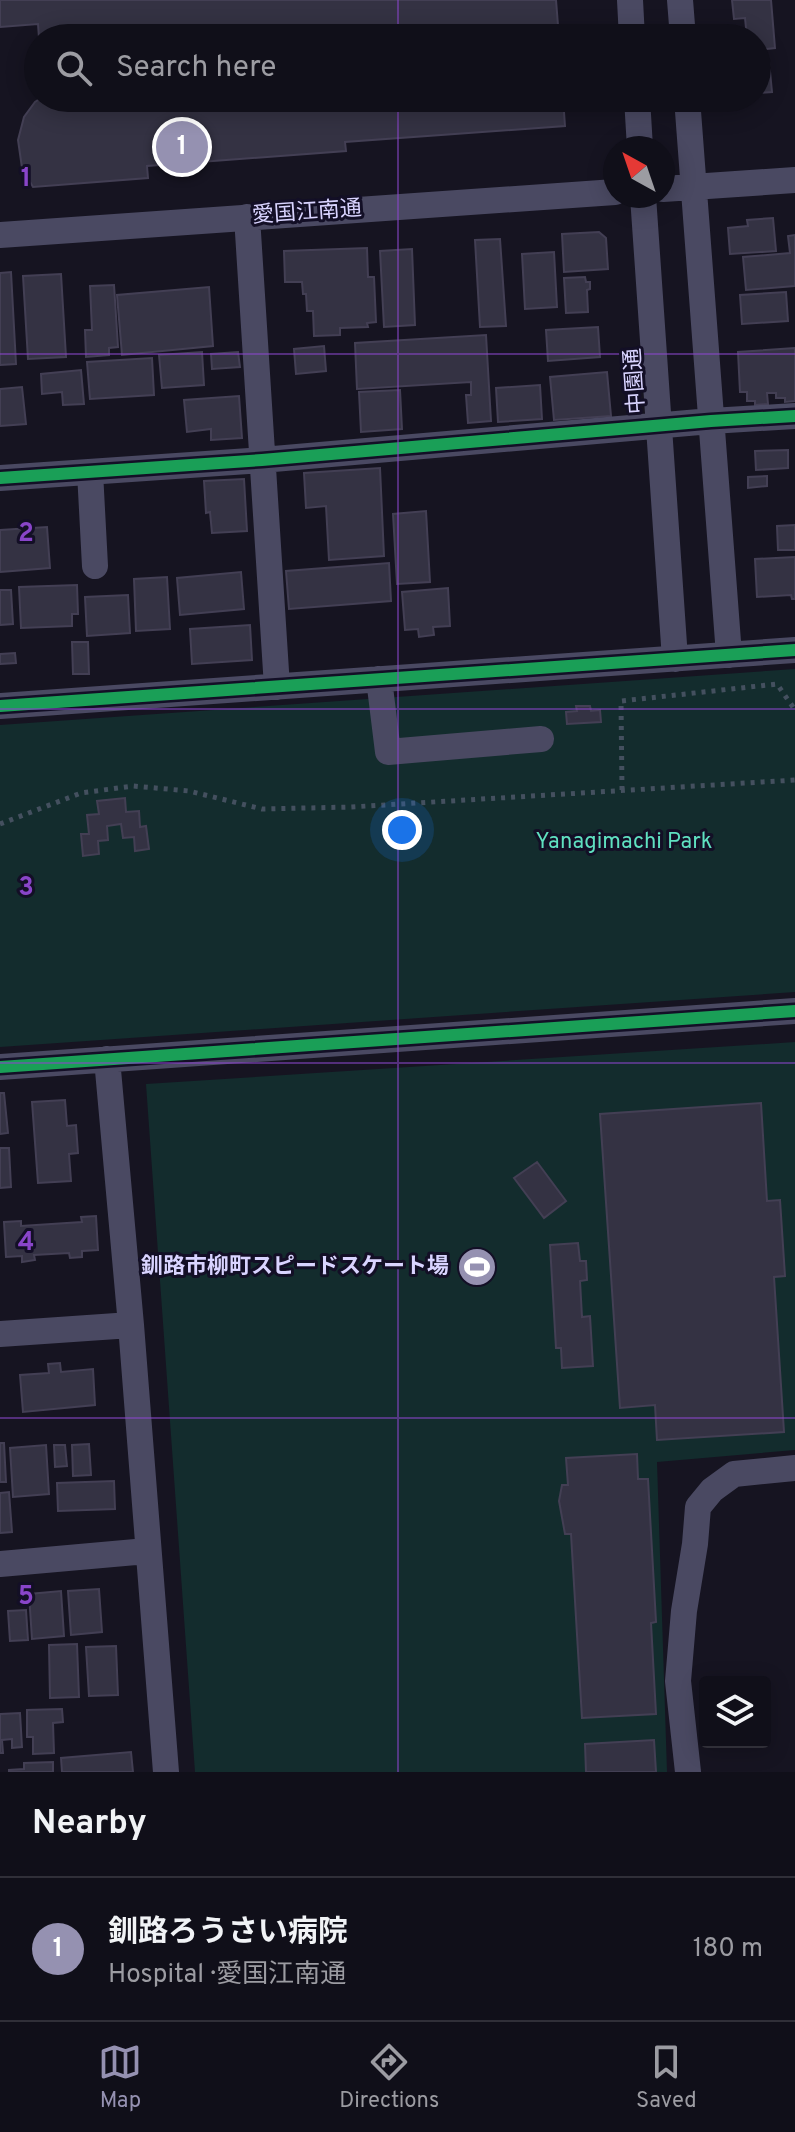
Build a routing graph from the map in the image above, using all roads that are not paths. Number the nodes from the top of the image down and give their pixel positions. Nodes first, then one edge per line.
1 (630, 0) edge
2 (680, 0) edge
3 (631, 24) edge
4 (682, 24) edge
5 (638, 112) edge
6 (688, 112) edge
7 (639, 136) edge
8 (795, 180) edge
9 (693, 187) junction
10 (675, 188) edge
11 (603, 193) edge
12 (644, 208) edge
13 (247, 217) junction
14 (0, 235) edge
15 (795, 416) edge
16 (711, 421) junction
17 (659, 426) junction
18 (262, 460) junction
19 (90, 472) junction
20 (0, 478) edge
21 (95, 566) dead end
22 (795, 650) edge
23 (729, 655) junction
24 (675, 659) junction
25 (379, 679) junction
26 (277, 687) junction
27 (0, 706) edge
28 (541, 739) dead end
29 (795, 1011) edge
30 (107, 1059) junction
31 (0, 1067) edge
32 (131, 1325) junction
33 (0, 1334) edge
34 (795, 1468) edge
35 (147, 1551) junction
36 (0, 1564) edge
37 (166, 1772) edge
38 (688, 1772) edge

1 - 3 street
2 - 4 street
5 - 7 street
6 - 9 street
8 - 9 street
9 - 10 street
9 - 16 street
11 - 13 street, 愛国江南通
12 - 17 street, 中園通
13 - 14 street, 愛国江南通
13 - 18 street
15 - 16 street
16 - 17 street
16 - 23 street
17 - 18 street
17 - 24 street, 中園通
18 - 19 street
18 - 26 street
19 - 20 street
19 - 21 street
22 - 23 street
23 - 24 street
24 - 25 street
25 - 26 street
25 - 28 street
26 - 27 street
29 - 30 street
30 - 31 street
30 - 32 street
32 - 33 street
32 - 35 street
34 - 38 street
35 - 36 street
35 - 37 street

